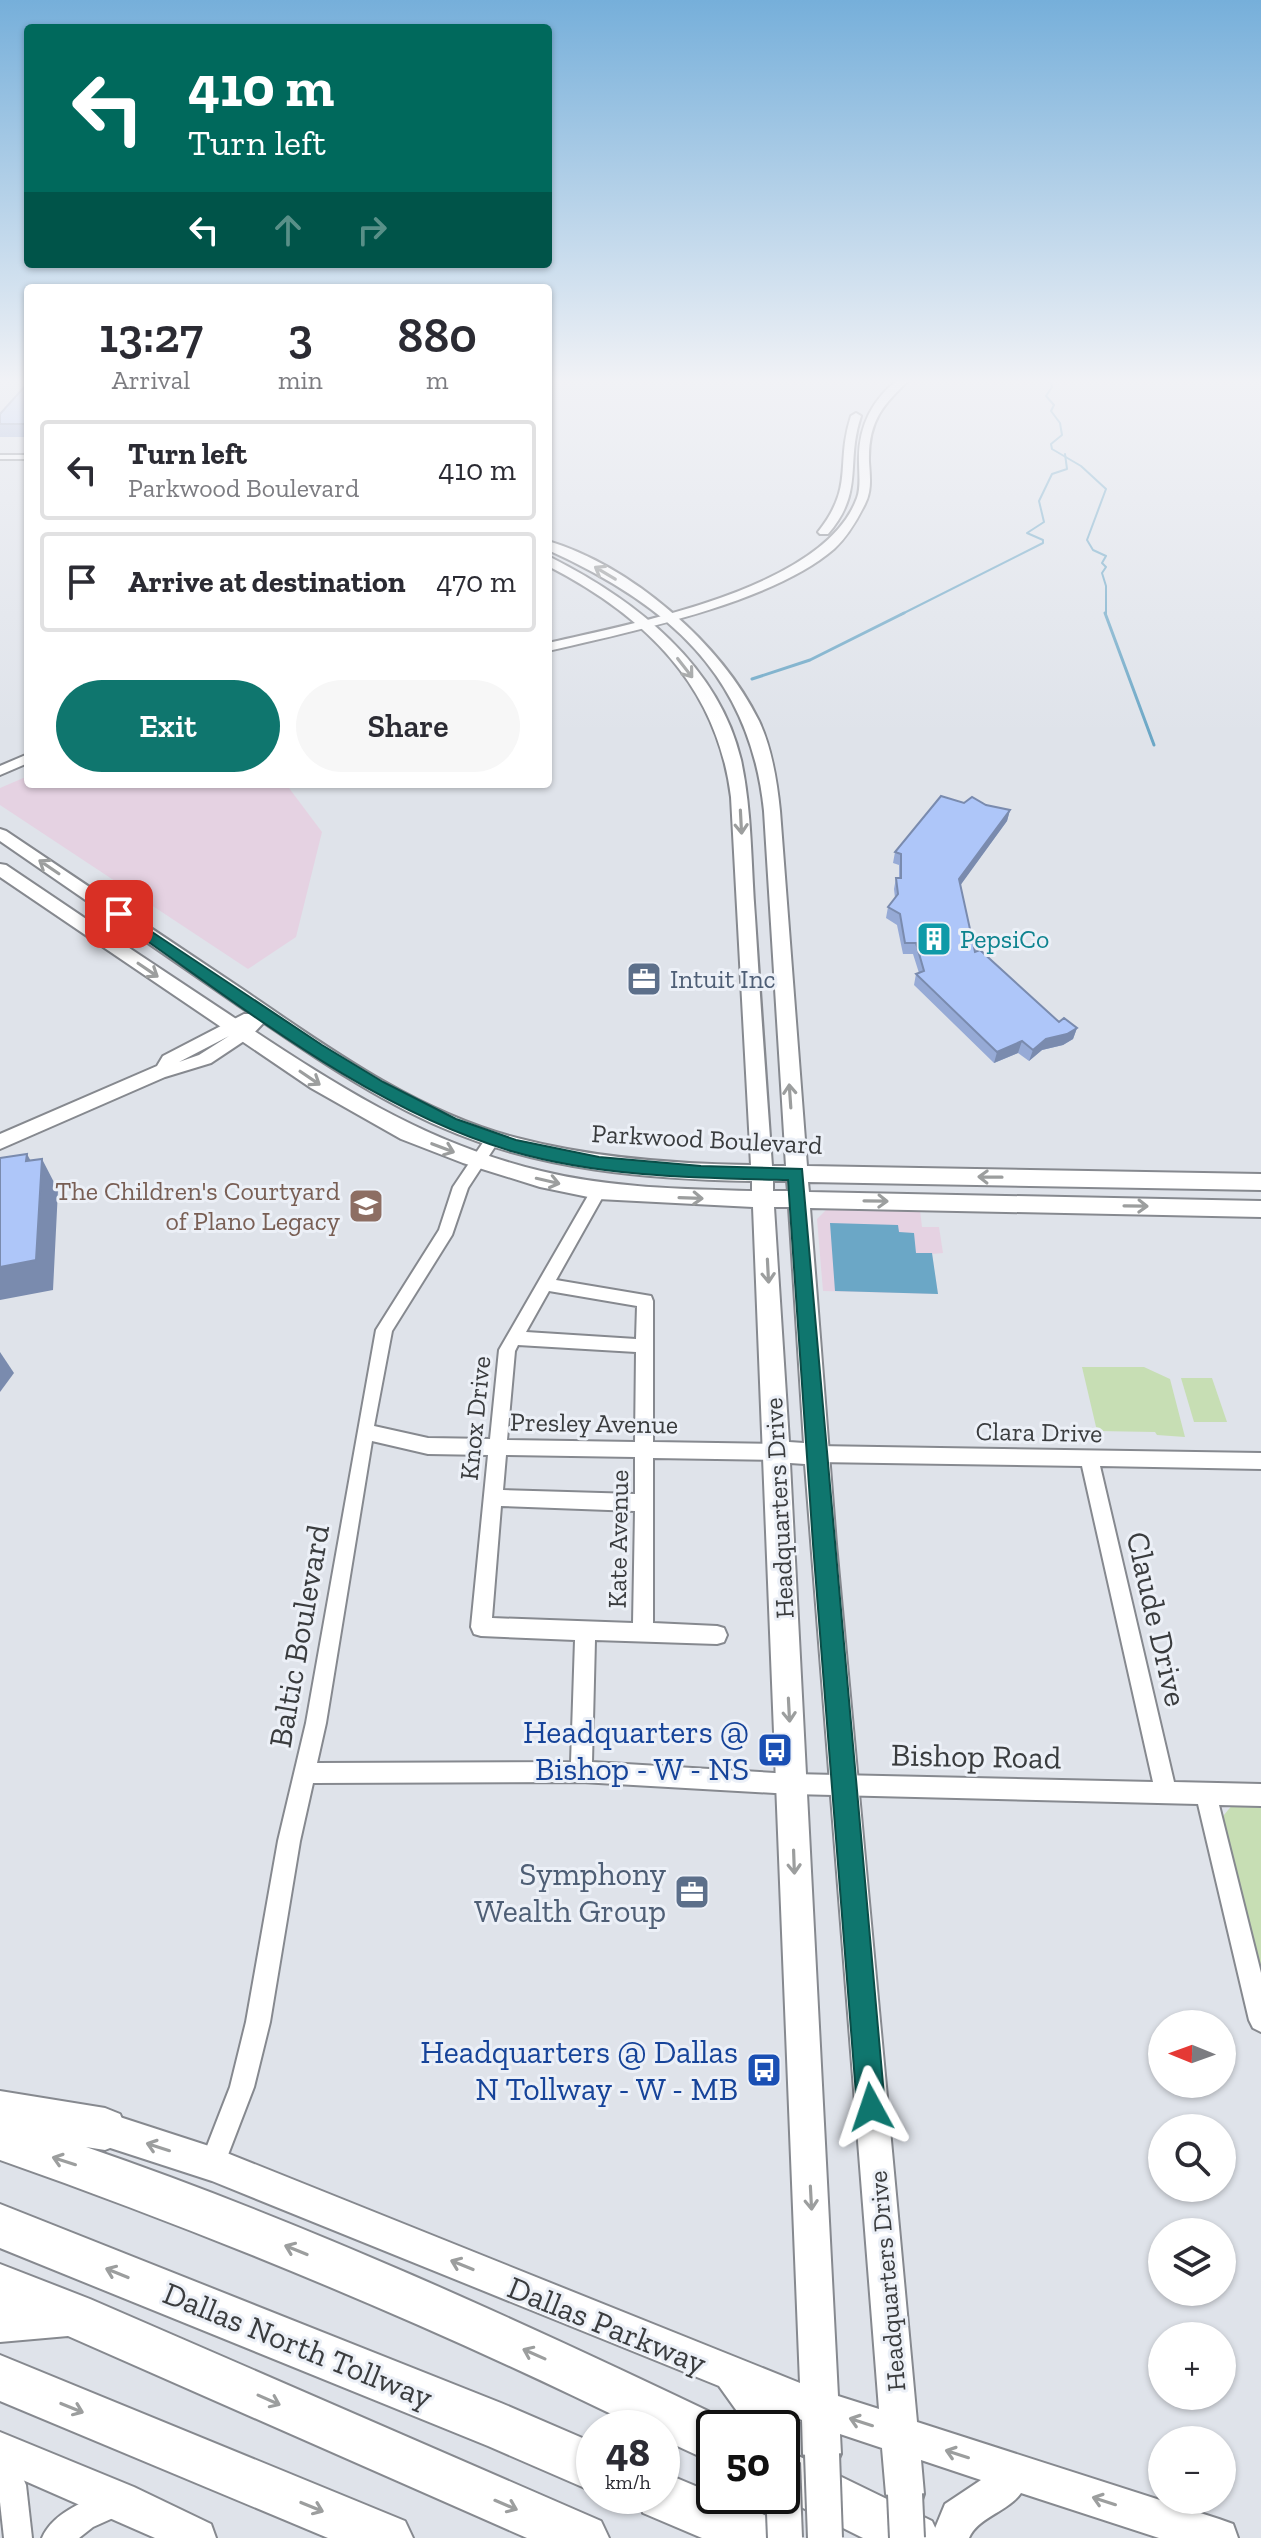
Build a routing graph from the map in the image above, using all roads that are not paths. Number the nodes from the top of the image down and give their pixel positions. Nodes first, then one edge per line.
1 (847, 496) edge
2 (862, 496) edge
3 (820, 536) dead end
4 (552, 547) edge
5 (809, 547) dead end
6 (552, 563) edge
7 (650, 616) junction
8 (552, 636) edge
9 (552, 646) edge
10 (24, 750) edge
11 (0, 760) edge
12 (24, 760) edge
13 (0, 771) edge
14 (0, 834) edge
15 (0, 869) edge
16 (97, 900) junction
17 (67, 915) junction
18 (265, 1013) junction
19 (239, 1030) junction
20 (493, 1139) junction
21 (0, 1142) edge
22 (478, 1161) junction
23 (762, 1174) junction
24 (796, 1174) junction
25 (1068, 1178) junction
26 (1261, 1182) edge
27 (598, 1191) junction
28 (763, 1199) junction
29 (798, 1200) junction
30 (1075, 1205) junction
31 (1261, 1209) edge
32 (543, 1284) junction
33 (514, 1338) junction
34 (646, 1346) junction
35 (365, 1432) junction
36 (496, 1448) junction
37 (645, 1450) junction
38 (776, 1452) junction
39 (816, 1454) junction
40 (1089, 1458) junction
41 (1261, 1461) edge
42 (492, 1498) junction
43 (645, 1503) junction
44 (585, 1631) junction
45 (643, 1633) junction
46 (717, 1635) dead end
47 (581, 1772) junction
48 (307, 1773) junction
49 (792, 1784) junction
50 (843, 1785) junction
51 (1166, 1793) junction
52 (1206, 1794) junction
53 (1261, 1795) edge
54 (1261, 2020) edge
55 (0, 2094) edge
56 (0, 2112) edge
57 (105, 2129) junction
58 (0, 2139) edge
59 (212, 2164) junction
60 (0, 2226) edge
61 (0, 2287) edge
62 (74, 2315) junction
63 (0, 2319) edge
64 (730, 2375) junction
65 (0, 2378) edge
66 (820, 2409) junction
67 (758, 2410) edge
68 (696, 2430) edge
69 (901, 2436) junction
70 (0, 2451) edge
71 (0, 2458) edge
72 (576, 2460) edge
73 (802, 2463) edge
74 (1013, 2471) junction
75 (120, 2501) junction
76 (680, 2504) edge
77 (784, 2514) edge
78 (932, 2522) edge
79 (18, 2538) edge
80 (56, 2538) edge
81 (197, 2538) edge
82 (388, 2538) edge
83 (584, 2538) edge
84 (762, 2538) edge
85 (785, 2538) edge
86 (825, 2538) edge
87 (907, 2538) edge
88 (1219, 2538) edge

1 - 3 street
2 - 7 street
7 -> 4 main road, Headquarters Drive
5 - 7 street
6 - 7 main road, Headquarters Drive
7 - 8 street
7 - 9 street
7 -> 23 main road, Headquarters Drive
24 -> 7 main road, Headquarters Drive
10 - 11 street
12 - 13 street
16 -> 14 main road, Parkwood Boulevard
15 - 17 main road
16 - 17 main road
16 - 18 main road, Parkwood Boulevard
17 -> 19 main road
18 - 19 street
18 - 20 main road, Parkwood Boulevard
19 - 21 street
19 -> 22 main road
20 - 22 street, Baltic Boulevard
20 - 23 main road, Parkwood Boulevard
22 -> 27 main road
22 - 35 street, Baltic Boulevard
23 - 24 main road, Parkwood Boulevard
23 - 28 main road, Headquarters Drive
25 -> 24 main road, Parkwood Boulevard
24 - 29 main road, Headquarters Drive
25 - 26 main road, Parkwood Boulevard
25 - 30 main road
27 -> 28 main road
27 - 32 street, Knox Drive
28 - 29 main road
28 -> 38 main road, Headquarters Drive
29 -> 30 main road
29 - 39 main road, Headquarters Drive
30 -> 31 main road
32 - 33 street, Knox Drive
32 - 34 street, Kate Avenue
33 - 34 street
33 - 36 street, Knox Drive
34 - 37 street, Kate Avenue
35 - 36 street, Presley Avenue
35 - 48 street, Baltic Boulevard
36 - 37 street, Presley Avenue
36 - 42 street, Knox Drive
37 - 38 street, Presley Avenue
37 - 43 street, Kate Avenue
38 - 39 main road
38 -> 49 main road, Headquarters Drive
39 - 40 street, Clara Drive
39 - 50 main road, Headquarters Drive
40 - 41 street, Clara Drive
40 - 51 street, Claude Drive
42 - 43 street
42 - 44 street, Knox Drive
43 - 45 street, Kate Avenue
44 - 45 street
44 - 47 street
45 - 46 street
47 - 48 street, Bishop Road
47 - 49 street, Bishop Road
48 - 59 street, Baltic Boulevard
49 - 50 street, Bishop Road
49 -> 66 main road, Headquarters Drive
50 - 51 street, Bishop Road
50 - 69 main road, Headquarters Drive
51 - 52 street, Bishop Road
52 - 53 street, Bishop Road
52 - 54 street
55 - 57 main road, Dallas Parkway
56 - 57 highway
59 -> 57 main road, Dallas Parkway
68 -> 58 highway
64 -> 59 main road, Dallas Parkway
72 -> 60 highway, Dallas North Tollway
61 - 62 highway, Dallas North Tollway
62 - 63 highway
62 -> 83 highway, Dallas North Tollway
64 - 66 main road, Dallas Parkway
64 - 67 main road
65 -> 82 highway
69 -> 66 main road, Dallas Parkway
66 - 73 main road, Headquarters Drive
74 -> 69 main road, Dallas Parkway
69 - 78 main road, Headquarters Drive
70 - 75 main road
71 - 79 street
73 - 78 highway
73 - 86 main road, Headquarters Drive, bridge
74 - 78 main road
88 -> 74 main road, Dallas Parkway
75 - 80 street
75 - 81 main road
76 - 84 highway
77 - 85 main road, bridge
78 - 87 main road, Headquarters Drive, bridge

